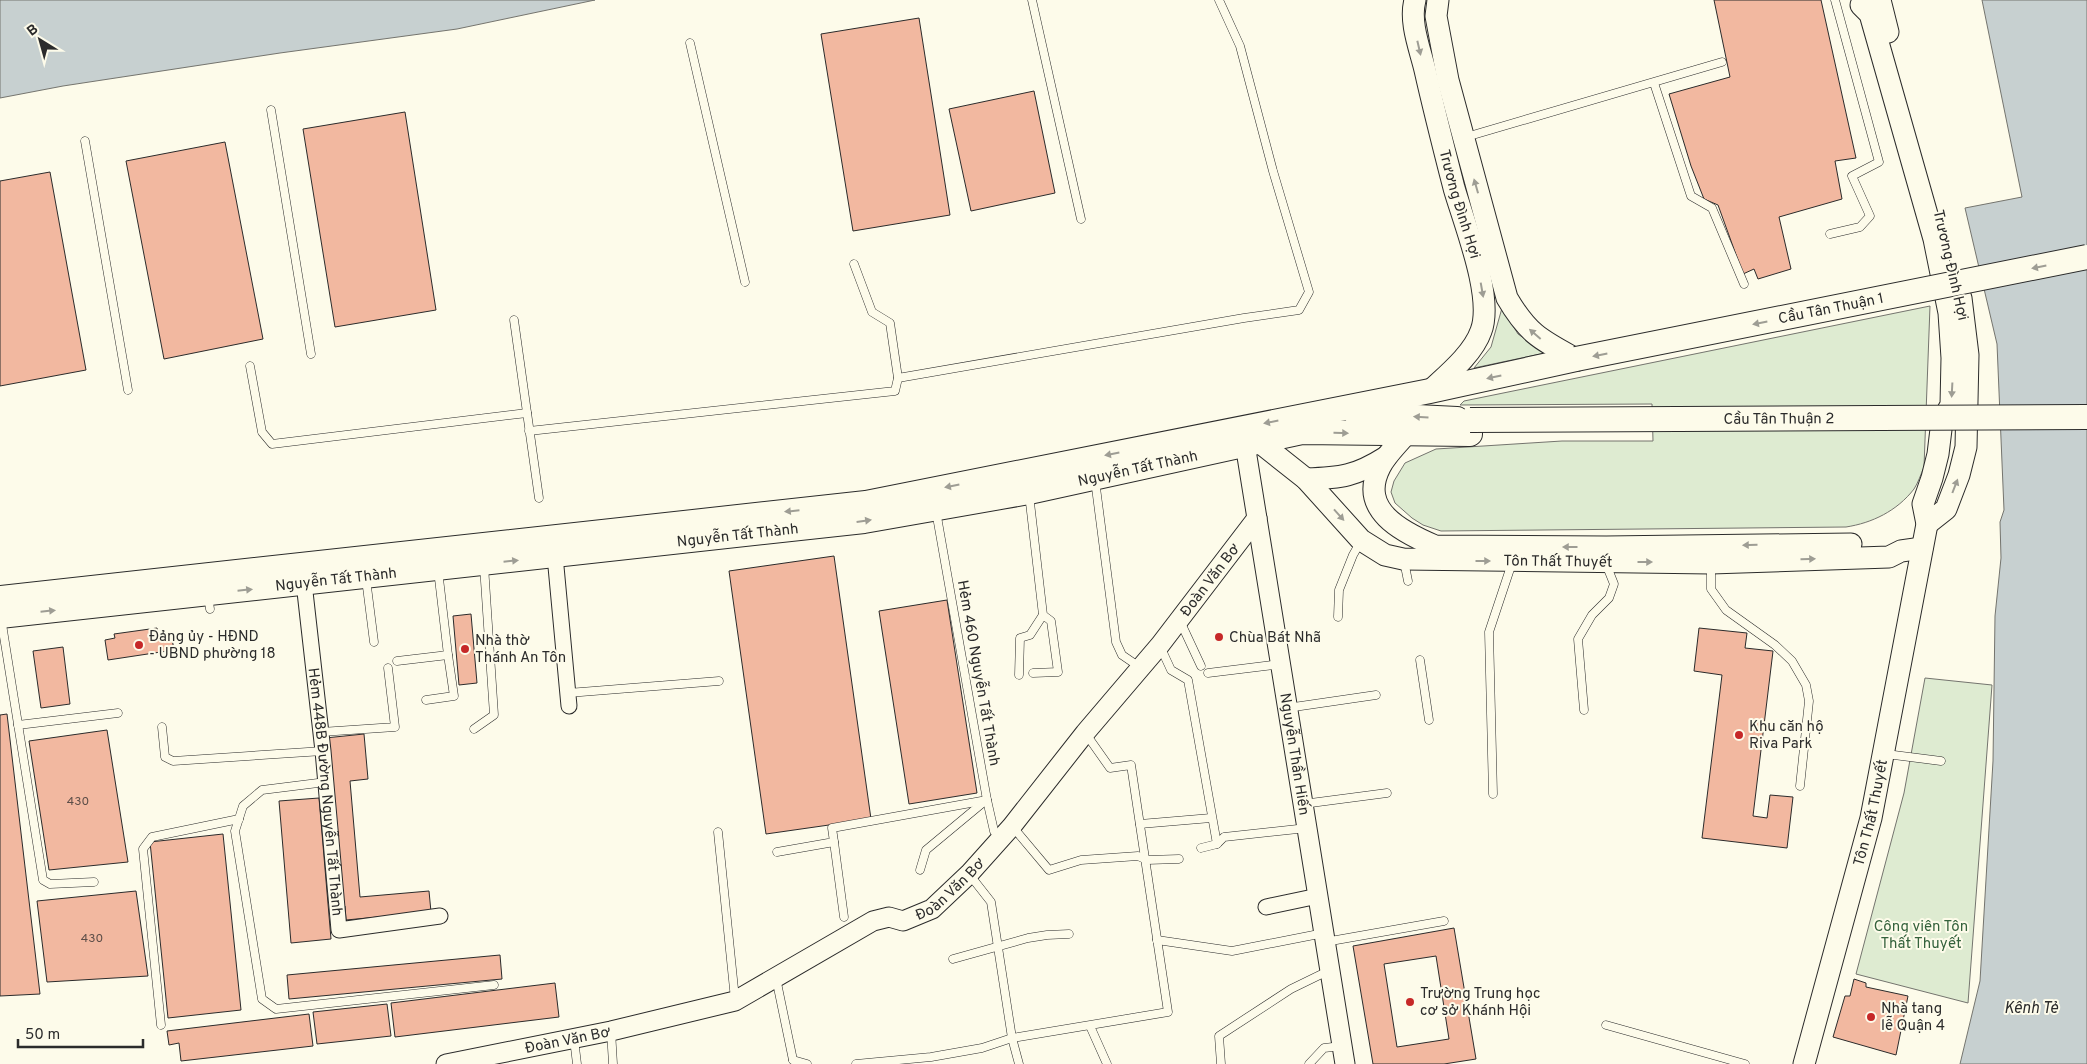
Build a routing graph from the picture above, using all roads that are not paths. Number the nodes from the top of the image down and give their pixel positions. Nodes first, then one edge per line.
1 (1032, 0) edge
2 (1219, 0) edge
3 (1415, 0) edge
4 (1438, 0) edge
5 (1836, 0) edge
6 (1867, 2) edge
7 (690, 43) dead end
8 (1722, 62) dead end
9 (1654, 83) junction
10 (271, 110) dead end
11 (1438, 128) junction
12 (1464, 138) junction
13 (85, 141) dead end
14 (1081, 219) dead end
15 (1830, 234) dead end
16 (2087, 257) edge
17 (854, 264) dead end
18 (745, 282) dead end
19 (1744, 284) dead end
20 (514, 320) dead end
21 (311, 354) dead end
22 (1576, 359) junction
23 (250, 366) dead end
24 (898, 378) junction
25 (128, 390) dead end
26 (1430, 391) junction
27 (527, 413) junction
28 (1319, 413) junction
29 (2087, 418) edge
30 (1470, 427) junction
31 (529, 431) junction
32 (2087, 432) edge
33 (1406, 434) junction
34 (1252, 443) junction
35 (1388, 455) junction
36 (1095, 478) junction
37 (1306, 479) junction
38 (1029, 492) junction
39 (539, 498) dead end
40 (936, 509) junction
41 (1257, 518) junction
42 (1927, 524) junction
43 (1361, 540) junction
44 (1911, 550) junction
45 (1606, 554) junction
46 (555, 556) junction
47 (1403, 559) junction
48 (1512, 561) junction
49 (1711, 562) junction
50 (484, 564) junction
51 (438, 569) junction
52 (366, 577) junction
53 (1408, 581) dead end
54 (304, 583) junction
55 (0, 598) edge
56 (1043, 615) junction
57 (0, 616) edge
58 (1338, 617) dead end
59 (1179, 620) junction
60 (374, 642) dead end
61 (1160, 645) junction
62 (448, 655) junction
63 (1420, 660) dead end
64 (397, 661) dead end
65 (1280, 664) junction
66 (1200, 666) dead end
67 (388, 668) dead end
68 (1141, 668) junction
69 (1033, 673) dead end
70 (1208, 673) dead end
71 (1019, 675) dead end
72 (719, 681) dead end
73 (1376, 695) dead end
74 (568, 699) joint
75 (426, 700) dead end
76 (1288, 708) junction
77 (1584, 710) dead end
78 (118, 713) dead end
79 (1429, 720) dead end
80 (18, 725) junction
81 (162, 727) dead end
82 (474, 729) dead end
83 (321, 732) junction
84 (1086, 733) junction
85 (323, 751) junction
86 (1885, 754) junction
87 (1941, 761) dead end
88 (326, 782) junction
89 (1800, 786) dead end
90 (1388, 793) dead end
91 (1493, 794) dead end
92 (987, 800) junction
93 (1303, 804) junction
94 (1211, 818) junction
95 (239, 819) junction
96 (1140, 824) junction
97 (1307, 828) junction
98 (718, 832) dead end
99 (1006, 832) junction
100 (834, 842) junction
101 (1217, 844) junction
102 (1201, 848) dead end
103 (777, 852) dead end
104 (1145, 859) junction
105 (1179, 859) dead end
106 (920, 870) dead end
107 (969, 874) junction
108 (94, 882) dead end
109 (1318, 896) junction
110 (1266, 907) dead end
111 (440, 916) dead end
112 (844, 917) dead end
113 (1444, 921) dead end
114 (1069, 934) dead end
115 (1325, 938) junction
116 (1157, 940) junction
117 (998, 945) junction
118 (953, 959) dead end
119 (1330, 970) junction
120 (776, 976) junction
121 (494, 985) dead end
122 (735, 1001) junction
123 (160, 1025) dead end
124 (1606, 1025) dead end
125 (1090, 1026) junction
126 (611, 1031) junction
127 (1012, 1038) junction
128 (574, 1039) junction
129 (1343, 1055) edge
130 (793, 1060) junction
131 (448, 1064) edge
132 (578, 1064) edge
133 (613, 1064) edge
134 (784, 1064) edge
135 (807, 1064) edge
136 (856, 1064) edge
137 (1019, 1064) edge
138 (1107, 1064) edge
139 (1221, 1064) edge
140 (1309, 1064) edge
141 (1745, 1064) edge
142 (1804, 1064) edge

1 - 14 lane
2 - 24 lane
3 -> 11 main road, Trương Đình Hợi
4 - 12 main road, Trương Đình Hợi
5 - 15 lane
6 -> 42 main road, Trương Đình Hợi
42 -> 6 main road, Trương Đình Hợi
7 - 18 lane
8 - 9 lane
9 - 12 lane
9 - 19 lane
10 - 21 lane
11 - 12 main road
11 -> 26 main road, Trương Đình Hợi
22 -> 12 main road, Trương Đình Hợi
13 - 25 lane
16 -> 22 main road, Cầu Tân Thuận 1, bridge
17 - 24 lane
20 - 27 lane
22 -> 26 main road, Nguyễn Tất Thành
23 - 27 lane
24 - 31 lane
26 - 28 main road, Nguyễn Tất Thành
27 - 31 lane
30 -> 28 main road, Nguyễn Tất Thành
28 -> 55 main road, Nguyễn Tất Thành
29 - 30 main road, Cầu Tân Thuận 2, bridge
30 - 32 main road, Cầu Tân Thuận 2
30 - 33 main road, Nguyễn Tất Thành
31 - 39 lane
34 -> 33 main road, Nguyễn Tất Thành
33 - 35 main road
34 - 36 main road, Nguyễn Tất Thành
34 - 37 main road, Tôn Thất Thuyết
34 - 41 street, Nguyễn Thần Hiến
35 - 37 main road
45 -> 35 main road, Tôn Thất Thuyết
36 - 38 main road, Nguyễn Tất Thành
36 - 68 lane
37 -> 43 main road, Tôn Thất Thuyết
38 - 40 main road, Nguyễn Tất Thành
38 - 56 lane
46 -> 40 main road, Nguyễn Tất Thành
40 - 92 lane, Hẻm 460 Nguyễn Tất Thành
41 - 59 street, Đoàn Văn Bơ
41 - 65 street, Nguyễn Thần Hiến
42 - 44 main road, Trương Đình Hợi
43 - 47 main road, Tôn Thất Thuyết
43 - 58 lane
44 -> 45 main road, Tôn Thất Thuyết
49 -> 44 main road, Tôn Thất Thuyết
44 - 86 main road, Tôn Thất Thuyết
45 - 48 main road, Tôn Thất Thuyết
45 -> 49 main road, Tôn Thất Thuyết
45 - 77 lane
50 -> 46 main road, Nguyễn Tất Thành
46 - 74 street
47 -> 48 main road, Tôn Thất Thuyết
47 - 53 lane
48 - 91 lane
49 - 89 lane
50 - 51 main road, Nguyễn Tất Thành
50 - 82 lane
51 - 52 main road, Nguyễn Tất Thành
51 - 62 lane
52 - 54 main road, Nguyễn Tất Thành
52 - 60 lane
57 -> 54 main road, Nguyễn Tất Thành
54 - 83 street, Hẻm 448B Đường Nguyễn Tất Thành
56 - 69 lane
56 - 71 lane
57 - 80 lane
59 - 61 street, Đoàn Văn Bơ
59 - 66 lane
61 - 68 street, Đoàn Văn Bơ
61 - 94 lane
62 - 64 lane
62 - 75 lane
63 - 79 lane
65 - 70 lane
65 - 76 street, Nguyễn Thần Hiến
67 - 83 lane
68 - 84 street, Đoàn Văn Bơ
72 - 74 lane
73 - 76 lane
76 - 93 street, Nguyễn Thần Hiến
78 - 80 lane
80 - 108 lane
81 - 85 lane
83 - 85 street, Hẻm 448B Đường Nguyễn Tất Thành
84 - 96 lane
84 - 99 street, Đoàn Văn Bơ
85 - 88 street, Hẻm 448B Đường Nguyễn Tất Thành
86 - 87 lane
86 - 142 main road, Tôn Thất Thuyết
88 - 95 lane
88 - 111 street, Hẻm 448B Đường Nguyễn Tất Thành
90 - 93 lane
92 - 99 lane, Hẻm 460 Nguyễn Tất Thành
92 - 100 lane
92 - 106 lane
93 - 97 street, Nguyễn Thần Hiến
94 - 96 lane
94 - 101 lane
95 - 121 lane
95 - 123 lane
96 - 104 lane
97 - 101 lane
97 - 109 street, Nguyễn Thần Hiến
98 - 122 lane
99 - 104 lane, Hẻm 460 Nguyễn Tất Thành
99 - 107 street, Đoàn Văn Bơ
100 - 103 lane
100 - 112 lane
101 - 102 lane
104 - 105 lane
104 - 116 lane
107 - 117 lane
107 - 120 street, Đoàn Văn Bơ
109 - 110 street
109 - 115 street, Nguyễn Thần Hiến
113 - 115 lane
114 - 117 lane
115 - 116 lane
115 - 119 street, Nguyễn Thần Hiến
116 - 125 lane
117 - 118 lane
117 - 127 lane
119 - 129 street, Nguyễn Thần Hiến
119 - 139 lane
120 - 122 street, Đoàn Văn Bơ
120 - 130 lane
122 - 126 street, Đoàn Văn Bơ
124 - 141 lane
125 - 127 lane
125 - 138 lane
126 - 128 street, Đoàn Văn Bơ
126 - 133 lane
127 - 136 lane
127 - 137 lane
128 - 131 street, Đoàn Văn Bơ
128 - 132 lane
129 - 140 lane
130 - 134 lane
130 - 135 lane

